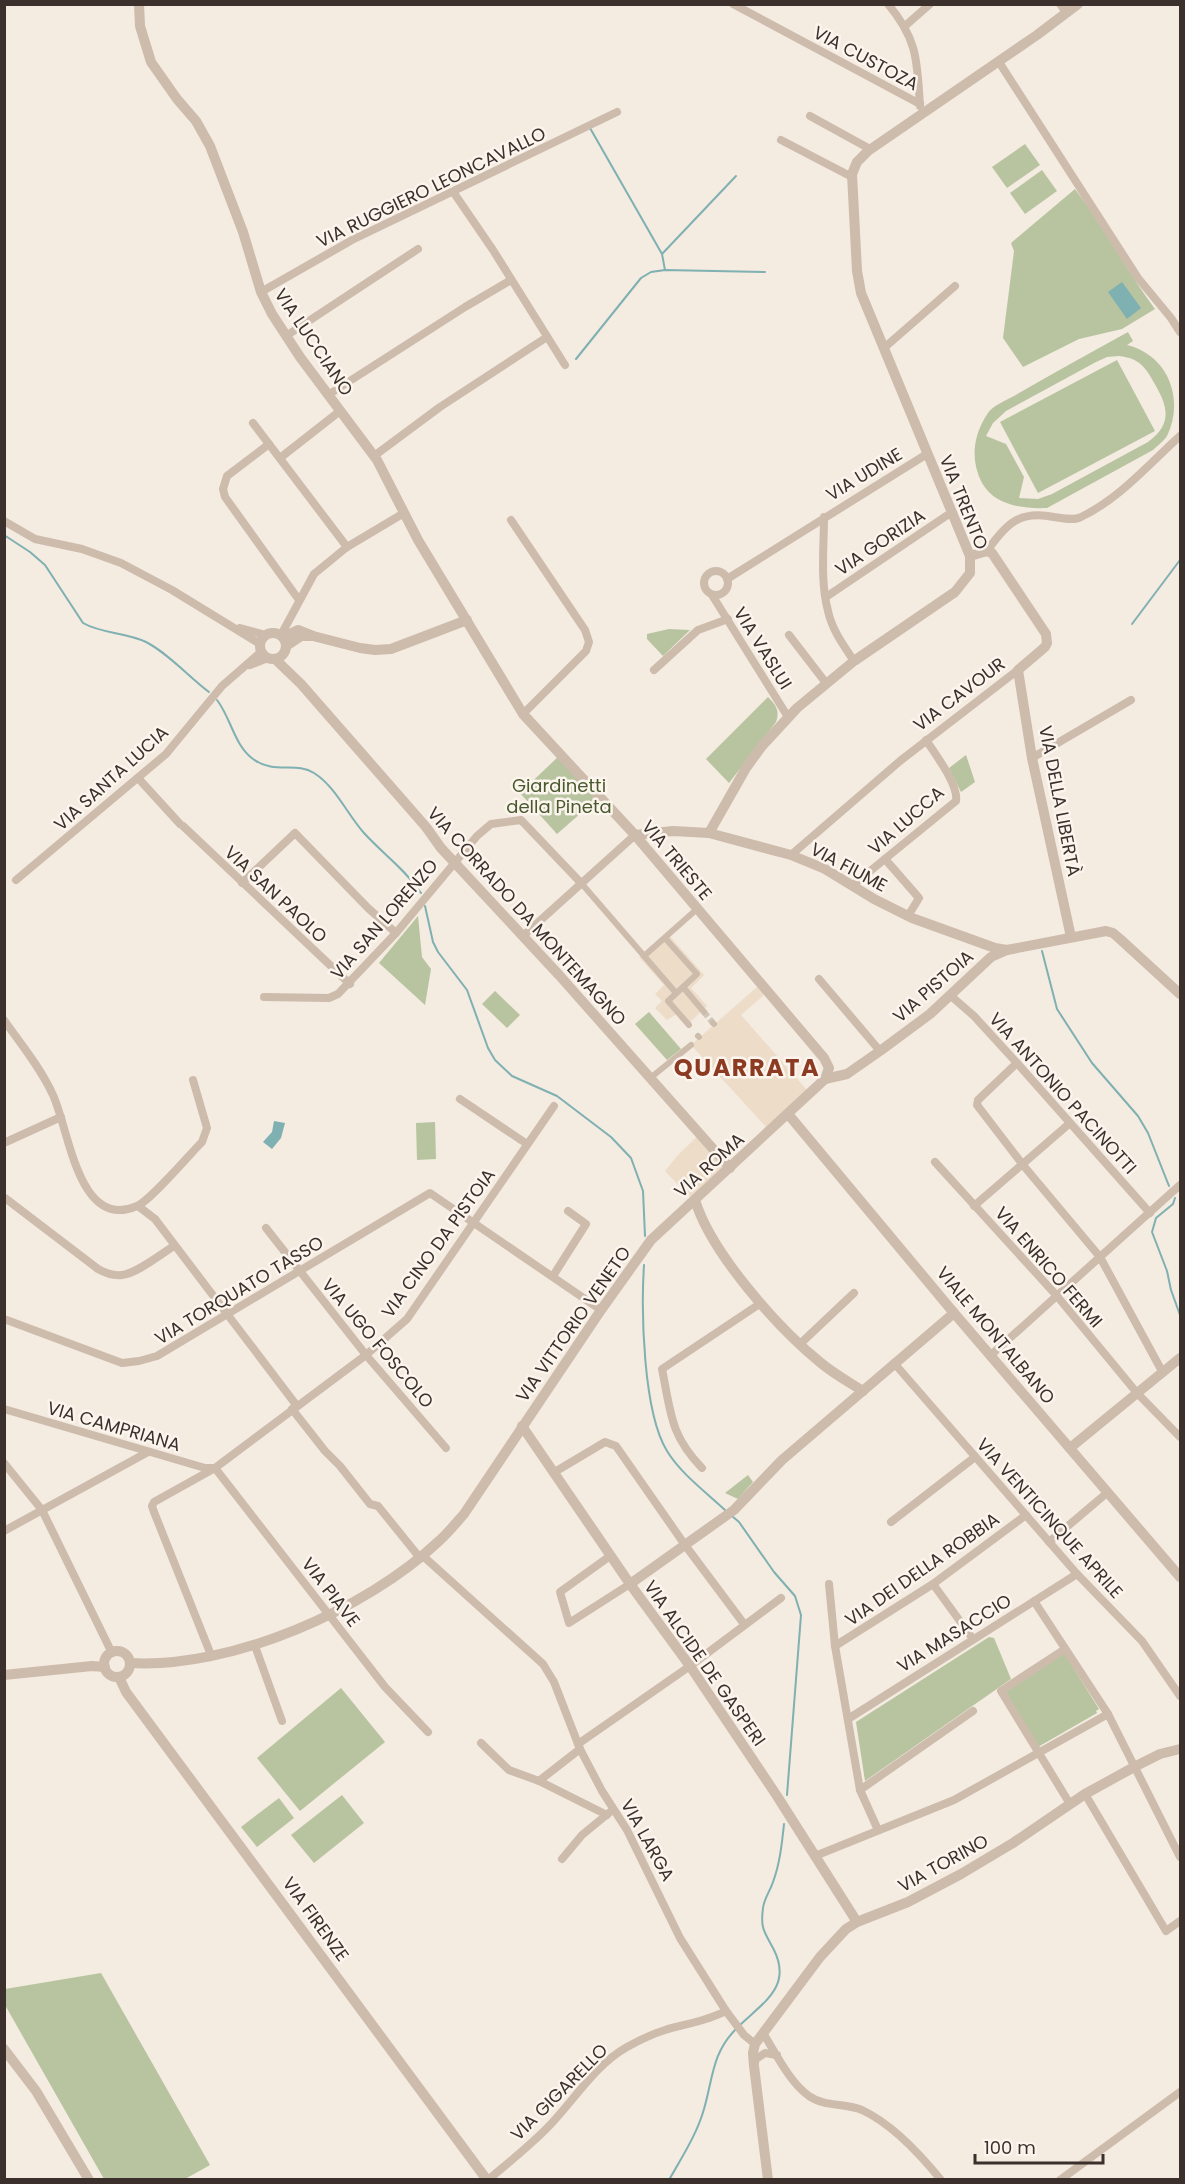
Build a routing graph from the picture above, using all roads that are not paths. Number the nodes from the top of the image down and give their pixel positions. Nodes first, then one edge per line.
1 (139, 4) edge
2 (733, 4) edge
3 (888, 4) edge
4 (930, 4) edge
5 (1078, 4) edge
6 (1064, 9) edge
7 (905, 26) junction
8 (999, 62) junction
9 (920, 110) junction
10 (617, 112) dead end
11 (810, 116) dead end
12 (781, 140) dead end
13 (870, 149) junction
14 (852, 177) junction
15 (454, 193) junction
16 (418, 249) dead end
17 (512, 280) junction
18 (955, 286) dead end
19 (261, 292) junction
20 (1180, 332) edge
21 (286, 336) junction
22 (548, 337) junction
23 (884, 348) junction
24 (565, 365) dead end
25 (328, 395) junction
26 (340, 411) junction
27 (253, 423) dead end
28 (1180, 436) edge
29 (269, 444) junction
30 (927, 454) junction
31 (374, 456) junction
32 (280, 458) junction
33 (952, 512) junction
34 (404, 513) junction
35 (824, 517) junction
36 (511, 520) dead end
37 (4, 521) edge
38 (347, 547) junction
39 (987, 551) junction
40 (970, 556) junction
41 (727, 579) junction
42 (712, 595) junction
43 (826, 597) junction
44 (299, 600) junction
45 (728, 619) junction
46 (467, 620) junction
47 (789, 635) dead end
48 (284, 643) junction
49 (266, 650) junction
50 (854, 661) junction
51 (654, 670) dead end
52 (1018, 670) junction
53 (826, 683) junction
54 (301, 684) junction
55 (1131, 700) dead end
56 (523, 714) junction
57 (788, 717) junction
58 (926, 740) junction
59 (1032, 758) junction
60 (138, 778) junction
61 (709, 833) junction
62 (635, 835) junction
63 (791, 855) junction
64 (885, 859) junction
65 (455, 861) junction
66 (16, 880) dead end
67 (242, 883) junction
68 (582, 884) junction
69 (853, 885) junction
70 (697, 909) junction
71 (908, 916) junction
72 (396, 933) junction
73 (523, 936) junction
74 (1071, 937) junction
75 (665, 938) junction
76 (1007, 950) junction
77 (644, 956) junction
78 (819, 979) dead end
79 (350, 984) junction
80 (683, 987) junction
81 (676, 993) junction
82 (1180, 994) edge
83 (951, 996) junction
84 (264, 997) dead end
85 (704, 1012) tunnel mouth
86 (4, 1020) edge
87 (689, 1025) dead end
88 (691, 1045) dead end
89 (880, 1051) junction
90 (1017, 1062) junction
91 (649, 1079) junction
92 (825, 1079) junction
93 (193, 1080) dead end
94 (460, 1099) dead end
95 (554, 1106) dead end
96 (788, 1114) junction
97 (61, 1117) junction
98 (1071, 1123) junction
99 (6, 1142) edge
100 (527, 1144) junction
101 (936, 1162) dead end
102 (1023, 1165) junction
103 (730, 1168) junction
104 (1180, 1185) edge
105 (6, 1198) edge
106 (695, 1200) junction
107 (138, 1206) junction
108 (974, 1206) junction
109 (568, 1211) dead end
110 (1150, 1213) junction
111 (473, 1222) junction
112 (266, 1228) dead end
113 (651, 1240) joint
114 (174, 1246) junction
115 (1100, 1257) junction
116 (299, 1271) junction
117 (553, 1276) junction
118 (854, 1293) dead end
119 (1057, 1296) junction
120 (761, 1303) junction
121 (601, 1310) junction
122 (954, 1313) junction
123 (227, 1314) junction
124 (4, 1319) edge
125 (800, 1344) junction
126 (366, 1355) junction
127 (991, 1355) junction
128 (1180, 1358) edge
129 (894, 1363) junction
130 (1163, 1372) junction
131 (863, 1391) junction
132 (1137, 1393) junction
133 (295, 1408) junction
134 (4, 1409) edge
135 (522, 1426) junction
136 (1180, 1437) edge
137 (446, 1448) dead end
138 (1071, 1448) junction
139 (148, 1452) junction
140 (975, 1456) junction
141 (4, 1463) edge
142 (215, 1468) junction
143 (702, 1468) dead end
144 (553, 1473) junction
145 (1108, 1492) junction
146 (42, 1510) junction
147 (1026, 1515) junction
148 (891, 1522) dead end
149 (4, 1531) edge
150 (1049, 1542) junction
151 (685, 1545) junction
152 (610, 1556) junction
153 (421, 1557) junction
154 (1077, 1574) junction
155 (1180, 1577) edge
156 (630, 1584) junction
157 (829, 1584) dead end
158 (933, 1584) junction
159 (782, 1598) dead end
160 (1034, 1601) junction
161 (329, 1614) junction
162 (744, 1624) junction
163 (972, 1639) junction
164 (255, 1646) junction
165 (836, 1646) junction
166 (1065, 1648) junction
167 (112, 1653) junction
168 (211, 1655) junction
169 (130, 1663) junction
170 (690, 1666) junction
171 (105, 1667) junction
172 (4, 1675) edge
173 (119, 1677) junction
174 (1180, 1696) edge
175 (973, 1711) dead end
176 (1108, 1714) junction
177 (848, 1719) junction
178 (282, 1721) dead end
179 (428, 1732) dead end
180 (481, 1743) dead end
181 (579, 1746) junction
182 (1180, 1749) edge
183 (1038, 1754) junction
184 (1136, 1766) junction
185 (539, 1781) junction
186 (860, 1790) junction
187 (1085, 1794) junction
188 (1070, 1804) junction
189 (610, 1812) junction
190 (878, 1830) junction
191 (815, 1856) junction
192 (1180, 1857) edge
193 (562, 1859) dead end
194 (1180, 1921) edge
195 (857, 1922) junction
196 (726, 2011) junction
197 (763, 2033) junction
198 (755, 2044) junction
199 (4, 2049) edge
200 (777, 2055) junction
201 (754, 2066) junction
202 (1180, 2092) edge
203 (89, 2180) edge
204 (487, 2180) edge
205 (768, 2180) edge
206 (941, 2180) edge
207 (1060, 2180) edge

1 - 19 street, VIA LUCCIANO
2 - 9 street, VIA CUSTOZA
3 - 7 street
4 - 7 street
5 - 6 street
6 - 8 street
7 - 9 street
8 - 9 street
8 - 20 street
9 - 13 street
10 - 15 street, VIA RUGGIERO LEONCAVALLO
11 - 13 street
12 - 14 street
13 - 14 street
14 - 23 street, VIA TRENTO
15 - 17 street
15 - 19 street, VIA RUGGIERO LEONCAVALLO
16 - 21 street
17 - 22 street
17 - 25 street
18 - 23 street
19 - 21 street, VIA LUCCIANO
21 - 25 street, VIA LUCCIANO
22 - 24 street
22 - 31 street
23 - 30 street, VIA TRENTO
25 - 26 street, VIA LUCCIANO
26 - 31 street, VIA LUCCIANO
26 - 32 street
27 - 29 street
28 - 39 street
29 - 32 street
29 - 44 street
30 - 33 street, VIA TRENTO
30 - 35 street, VIA UDINE
31 - 34 street, VIA LUCCIANO
32 - 38 street
33 - 40 street, VIA TRENTO
33 - 43 street, VIA GORIZIA
34 - 38 street
34 - 46 street, VIA LUCCIANO
35 - 41 street
35 - 43 street, VIA UDINE
36 - 56 street
37 - 49 street
38 - 44 street
39 - 40 street
39 - 52 street, VIA CAVOUR
40 - 50 street, VIA TRENTO
41 - 42 street
41 - 42 street
42 - 45 street, VIA VASLUI
43 - 50 street, VIA UDINE
44 - 48 street
45 - 51 street
45 - 57 street, VIA VASLUI
46 - 48 street
46 - 56 street, VIA TRIESTE
47 - 53 street
48 - 49 street
48 - 49 street
48 - 54 street, VIA CORRADO DA MONTEMAGNO
49 - 54 street, VIA CORRADO DA MONTEMAGNO
49 - 60 street, VIA SANTA LUCIA
50 - 53 street, VIA TRENTO
52 - 58 street, VIA CAVOUR
52 - 59 street, VIA DELLA LIBERTÀ
53 - 57 street, VIA TRENTO
54 - 65 street, VIA CORRADO DA MONTEMAGNO
55 - 59 street
56 - 62 street, VIA TRIESTE
57 - 61 street, VIA TRENTO
58 - 63 street, VIA CAVOUR
58 - 64 street, VIA LUCCA
59 - 74 street, VIA DELLA LIBERTÀ
60 - 66 street, VIA SANTA LUCIA
60 - 67 street, VIA SAN PAOLO
61 - 62 street, VIA FIUME
61 - 63 street, VIA FIUME
62 - 68 street
62 - 70 street, VIA TRIESTE
63 - 69 street, VIA FIUME
64 - 69 street, VIA LUCCA
64 - 71 street
65 - 68 street, VIA SAN LORENZO
65 - 72 street, VIA SAN LORENZO
65 - 73 street, VIA CORRADO DA MONTEMAGNO
67 - 72 street
67 - 79 street, VIA SAN PAOLO
68 - 73 street
68 - 77 street
69 - 71 street, VIA FIUME
70 - 75 street
70 - 92 street, VIA TRIESTE
71 - 76 street, VIA FIUME
72 - 79 street, VIA SAN LORENZO
73 - 91 street, VIA CORRADO DA MONTEMAGNO
74 - 76 street, VIA PISTOIA
74 - 82 street, VIA PISTOIA
75 - 77 street
75 - 80 street
76 - 83 street, VIA PISTOIA
77 - 81 street
78 - 89 street
79 - 84 street, VIA SAN LORENZO
80 - 81 street
80 - 85 street
81 - 87 street
83 - 89 street, VIA PISTOIA
83 - 90 street, VIA ANTONIO PACINOTTI
86 - 97 street
88 - 91 street
89 - 92 street, VIA PISTOIA
90 - 98 street, VIA ANTONIO PACINOTTI
90 - 102 street
91 - 103 street, VIA CORRADO DA MONTEMAGNO
92 - 96 street
93 - 107 street
94 - 100 street
95 - 100 street, VIA CINO DA PISTOIA
96 - 103 street, VIA ROMA
96 - 122 street, VIALE MONTALBANO
97 - 99 street
97 - 107 street
98 - 102 street
98 - 110 street, VIA ANTONIO PACINOTTI
100 - 111 street, VIA CINO DA PISTOIA
101 - 108 street, VIA ENRICO FERMI
102 - 108 street
102 - 115 street
103 - 106 street, VIA ROMA
104 - 110 street
105 - 114 street
106 - 113 street, VIA ROMA
106 - 120 street
107 - 114 street, VIA LARGA
108 - 119 street, VIA ENRICO FERMI
109 - 117 street
110 - 115 street
111 - 116 street, VIA TORQUATO TASSO
111 - 117 street
111 - 126 street, VIA CINO DA PISTOIA
112 - 116 street, VIA UGO FOSCOLO
113 - 121 street, VIA VITTORIO VENETO
114 - 123 street, VIA LARGA
115 - 119 street
115 - 130 street
116 - 123 street, VIA TORQUATO TASSO
116 - 126 street, VIA UGO FOSCOLO
117 - 121 street
118 - 125 street
119 - 127 street
119 - 132 street, VIA ENRICO FERMI
120 - 125 street
120 - 143 street
121 - 135 street, VIA VITTORIO VENETO
122 - 127 street, VIALE MONTALBANO
122 - 129 street
123 - 124 street, VIA TORQUATO TASSO
123 - 133 street, VIA LARGA
125 - 131 street
126 - 133 street, VIA CINO DA PISTOIA
126 - 137 street, VIA UGO FOSCOLO
127 - 138 street, VIALE MONTALBANO
128 - 130 street
129 - 131 street
129 - 140 street, VIA VENTICINQUE APRILE
130 - 132 street
131 - 151 street
132 - 136 street, VIA ENRICO FERMI
132 - 138 street
133 - 142 street, VIA CINO DA PISTOIA
133 - 153 street, VIA LARGA
134 - 139 street, VIA CAMPRIANA
135 - 144 street, VIA ALCIDE DE GASPERI
135 - 153 street, VIA VITTORIO VENETO
138 - 145 street, VIALE MONTALBANO
139 - 142 street, VIA CAMPRIANA
139 - 146 street
140 - 147 street, VIA VENTICINQUE APRILE
140 - 148 street
141 - 146 street
142 - 161 street, VIA PIAVE
142 - 168 street, VIA CINO DA PISTOIA
144 - 151 street
144 - 152 street, VIA ALCIDE DE GASPERI
145 - 150 street
145 - 155 street, VIALE MONTALBANO
146 - 149 street
146 - 167 street
147 - 150 street, VIA VENTICINQUE APRILE
147 - 158 street, VIA DEI DELLA ROBBIA
150 - 154 street, VIA VENTICINQUE APRILE
151 - 156 street
151 - 162 street
152 - 156 street, VIA ALCIDE DE GASPERI
152 - 156 street
153 - 161 street, VIA VITTORIO VENETO
153 - 181 street, VIA LARGA
154 - 160 street, VIA MASACCIO
154 - 174 street, VIA VENTICINQUE APRILE
156 - 170 street, VIA ALCIDE DE GASPERI
157 - 165 street
158 - 163 street
158 - 165 street, VIA DEI DELLA ROBBIA
159 - 162 street
160 - 163 street, VIA MASACCIO
160 - 166 street
161 - 164 street, VIA VITTORIO VENETO
161 - 179 street, VIA PIAVE
162 - 170 street
163 - 177 street, VIA MASACCIO
164 - 168 street, VIA VITTORIO VENETO
164 - 178 street
165 - 177 street
166 - 176 street
166 - 183 street
167 - 169 street
167 - 171 street
168 - 169 street, VIA VITTORIO VENETO
169 - 173 street
170 - 181 street
170 - 191 street, VIA ALCIDE DE GASPERI
171 - 172 street
171 - 173 street
173 - 204 street, VIA FIRENZE
175 - 186 street
176 - 183 street
176 - 184 street
177 - 186 street
180 - 185 street
181 - 185 street
181 - 189 street, VIA LARGA
182 - 184 street, VIA TORINO
183 - 188 street
183 - 190 street
184 - 187 street, VIA TORINO
184 - 192 street
185 - 189 street
186 - 190 street
187 - 188 street, VIA TORINO
187 - 194 street
188 - 195 street, VIA TORINO
189 - 193 street
189 - 196 street, VIA LARGA
190 - 191 street
191 - 195 street, VIA ALCIDE DE GASPERI
195 - 197 street, VIA TORINO
196 - 198 street, VIA LARGA
196 - 204 street, VIA GIGARELLO
197 - 198 street, VIA TORINO
197 - 200 street
198 - 201 street
199 - 203 street
200 - 201 street
200 - 206 street
201 - 205 street
202 - 207 street

